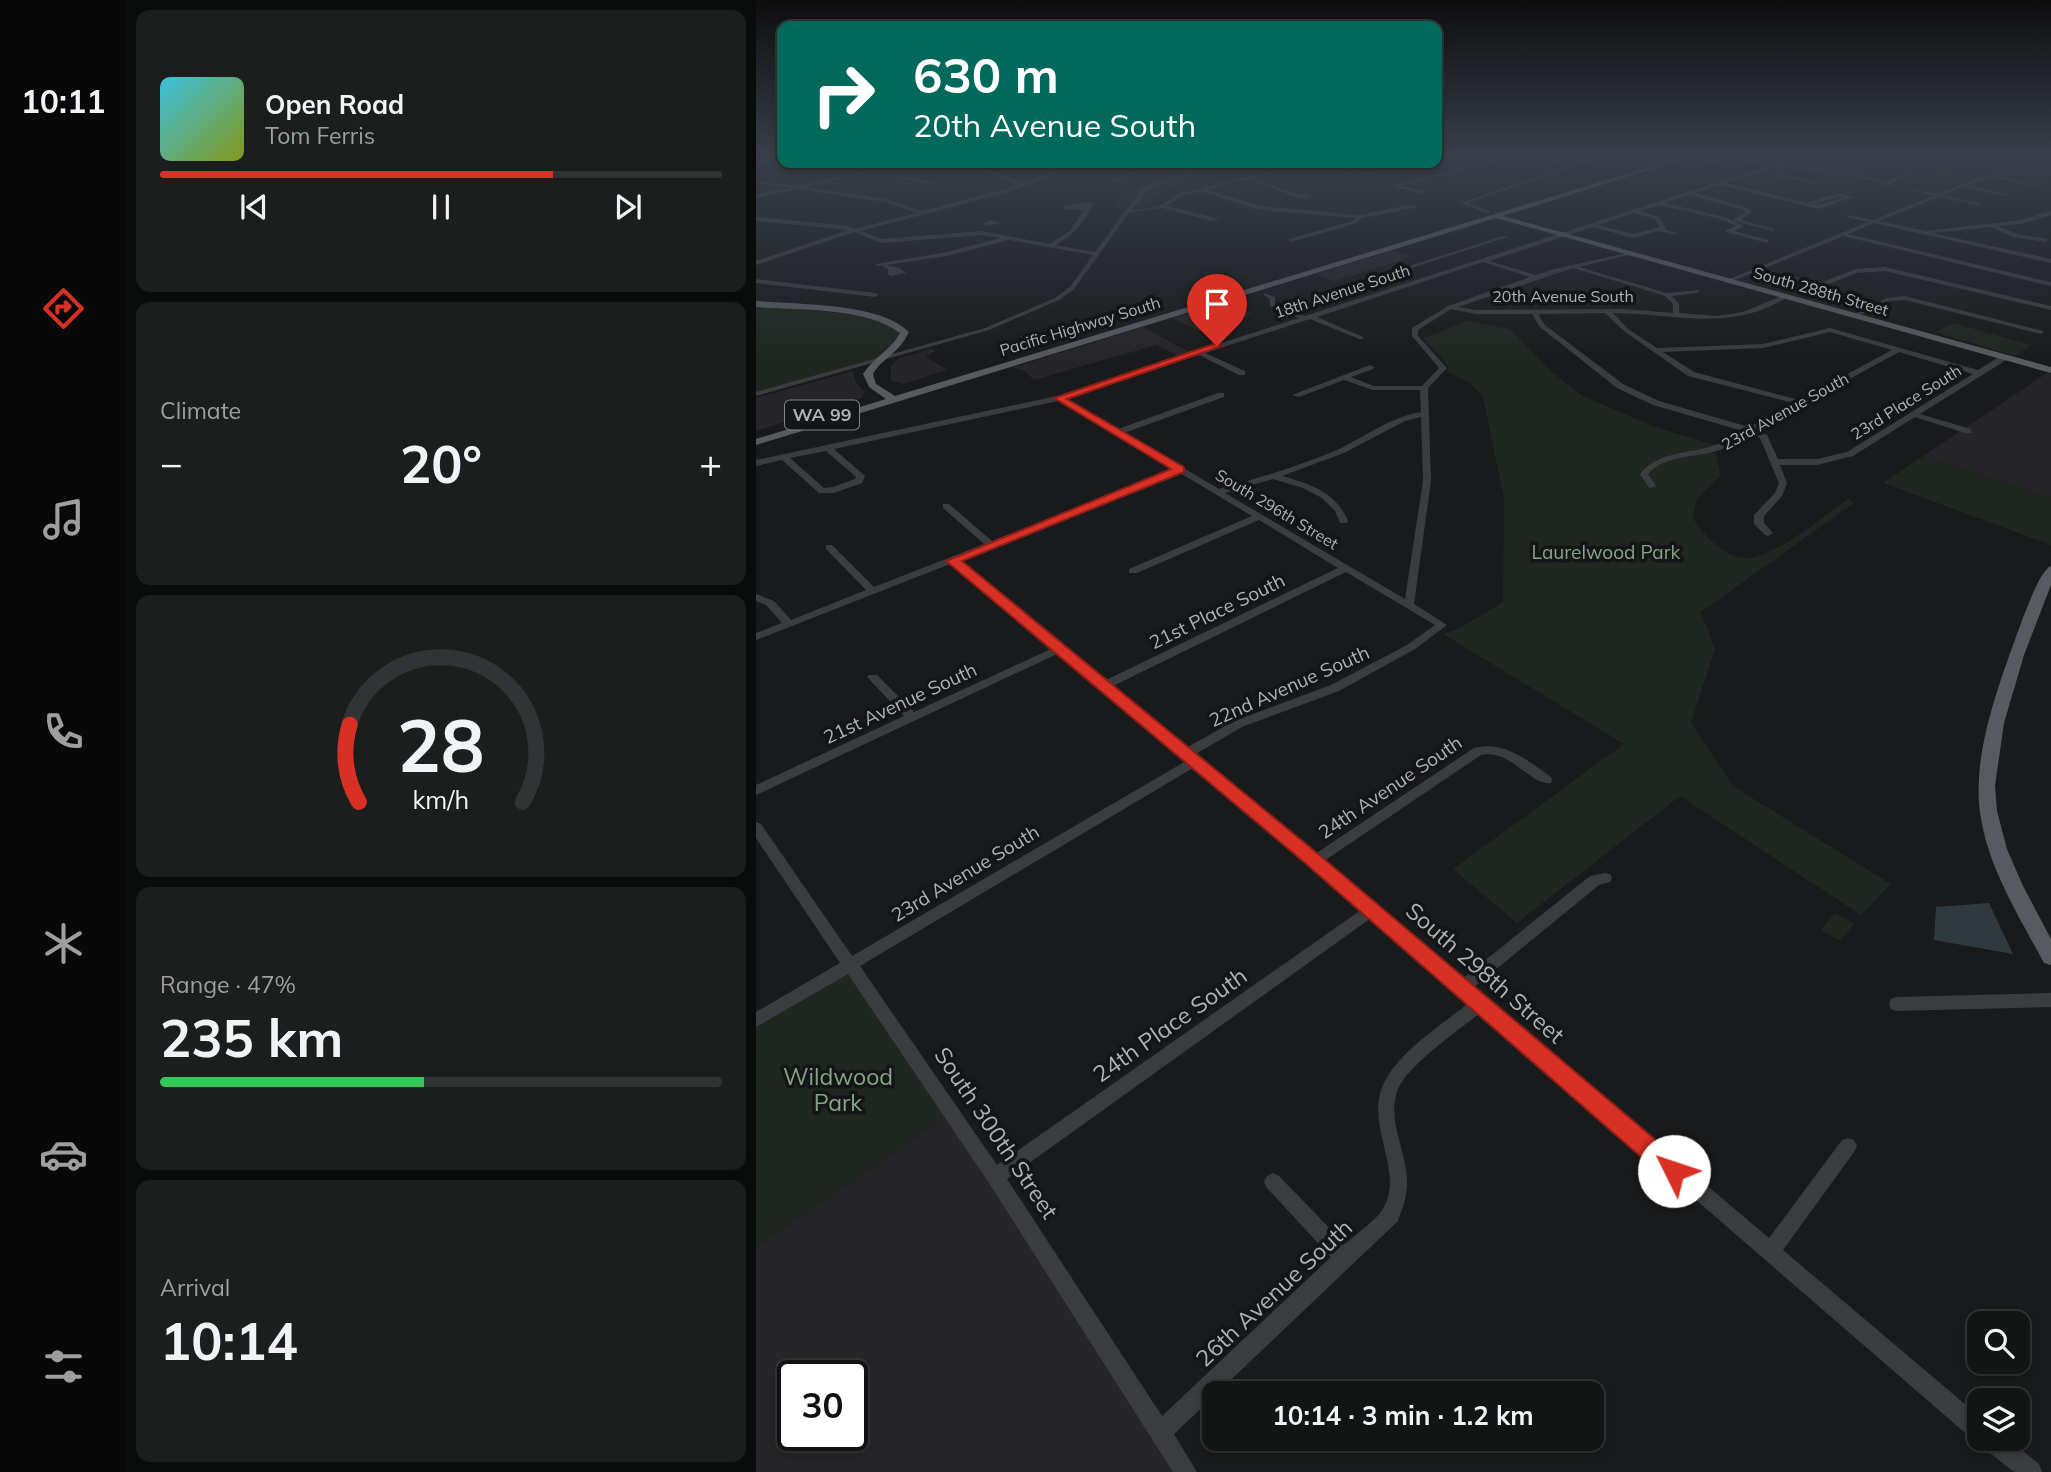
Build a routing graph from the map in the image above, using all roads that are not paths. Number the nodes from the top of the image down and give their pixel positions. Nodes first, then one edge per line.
1 (805, 224) edge
2 (875, 224) edge
3 (1080, 224) edge
4 (1119, 224) edge
5 (1349, 224) edge
6 (1453, 224) edge
7 (1472, 224) edge
8 (1525, 224) edge
9 (1599, 224) edge
10 (1660, 224) edge
11 (1734, 224) edge
12 (1751, 224) edge
13 (1867, 224) edge
14 (1885, 224) edge
15 (2000, 224) edge
16 (1595, 225) junction
17 (1992, 225) junction
18 (991, 226) dead end
19 (1741, 226) junction
20 (852, 229) junction
21 (1772, 229) dead end
22 (1612, 230) junction
23 (1660, 230) junction
24 (981, 233) junction
25 (1926, 233) junction
26 (1675, 234) dead end
27 (1842, 234) junction
28 (1565, 235) junction
29 (1595, 236) dead end
30 (1633, 236) junction
31 (1745, 236) junction
32 (1505, 237) dead end
33 (1010, 238) junction
34 (2046, 240) dead end
35 (1282, 241) dead end
36 (1767, 241) dead end
37 (1053, 244) junction
38 (1645, 244) dead end
39 (1482, 245) junction
40 (975, 248) joint
41 (954, 253) joint
42 (1508, 253) junction
43 (1630, 253) junction
44 (1097, 254) junction
45 (1484, 261) junction
46 (2051, 261) edge
47 (899, 262) junction
48 (756, 263) edge
49 (1420, 264) junction
50 (1573, 267) junction
51 (1302, 270) junction
52 (1757, 270) junction
53 (1446, 273) junction
54 (1378, 277) dead end
55 (1536, 277) junction
56 (1730, 280) junction
57 (756, 281) edge
58 (2051, 284) edge
59 (1250, 290) junction
60 (1231, 291) junction
61 (1698, 291) dead end
62 (1266, 293) dead end
63 (875, 295) dead end
64 (1667, 295) junction
65 (2051, 295) edge
66 (1786, 296) junction
67 (1583, 302) dead end
68 (756, 304) edge
69 (2036, 304) junction
70 (1450, 307) junction
71 (2051, 308) edge
72 (1607, 310) junction
73 (1586, 311) junction
74 (1534, 312) junction
75 (1676, 315) junction
76 (1169, 316) junction
77 (1856, 316) junction
78 (1308, 317) junction
79 (1826, 330) joint
80 (2041, 332) dead end
81 (1361, 338) dead end
82 (1756, 347) junction
83 (1899, 349) junction
84 (1654, 350) junction
85 (1198, 352) junction
86 (2005, 357) junction
87 (1769, 358) dead end
88 (883, 359) junction
89 (1370, 367) dead end
90 (2051, 370) edge
91 (1242, 373) dead end
92 (1979, 373) junction
93 (1344, 377) junction
94 (1424, 388) junction
95 (756, 394) edge
96 (1222, 395) dead end
97 (1296, 395) dead end
98 (891, 398) junction
99 (1059, 398) junction
100 (1802, 402) junction
101 (1424, 414) junction
102 (1913, 414) junction
103 (1751, 430) junction
104 (1118, 432) junction
105 (1968, 432) dead end
106 (756, 435) edge
107 (756, 442) edge
108 (828, 447) junction
109 (784, 457) junction
110 (1776, 461) junction
111 (756, 463) edge
112 (1180, 470) junction
113 (1275, 477) junction
114 (1652, 486) dead end
115 (1217, 492) junction
116 (946, 506) dead end
117 (1259, 516) junction
118 (1343, 521) dead end
119 (1768, 533) dead end
120 (991, 545) junction
121 (829, 547) dead end
122 (953, 561) junction
123 (1346, 568) junction
124 (2051, 570) edge
125 (1133, 571) dead end
126 (873, 592) junction
127 (756, 597) edge
128 (1409, 605) junction
129 (789, 624) junction
130 (1442, 625) joint
131 (756, 637) edge
132 (1059, 649) junction
133 (873, 677) dead end
134 (1105, 685) junction
135 (911, 716) junction
136 (1189, 758) junction
137 (1546, 780) dead end
138 (756, 790) edge
139 (756, 827) edge
140 (1314, 861) junction
141 (1605, 878) dead end
142 (1372, 910) junction
143 (2051, 957) edge
144 (853, 964) junction
145 (1462, 988) junction
146 (2051, 1000) edge
147 (1480, 1003) junction
148 (1897, 1004) dead end
149 (756, 1020) edge
150 (1848, 1146) dead end
151 (995, 1177) junction
152 (1273, 1182) dead end
153 (1770, 1252) junction
154 (1344, 1257) junction
155 (1967, 1420) edge
156 (1161, 1432) junction
157 (2005, 1451) edge
158 (1186, 1472) edge
159 (2031, 1472) edge

1 - 20 street
2 - 20 street
3 - 37 street
4 - 44 street
5 - 35 street
6 - 51 main road, Pacific Highway South / WA 99
7 - 59 main road, Pacific Highway South / WA 99
8 - 28 main road, South 288th Street
9 - 16 street, 18th Avenue South
10 - 23 street
11 - 19 street
12 - 21 street
13 - 27 street
14 - 25 street
15 - 17 street
16 - 22 street
16 - 28 street, 18th Avenue South
17 - 25 street
17 - 34 street
18 - 24 street
19 - 31 street
19 - 31 street
20 - 24 street
20 - 48 street
22 - 29 street
22 - 30 street
23 - 26 street
23 - 30 street
24 - 33 street
25 - 46 street
27 - 52 street
27 - 58 street
28 - 42 street, 18th Avenue South
28 - 43 main road, South 288th Street
30 - 38 street
31 - 36 street
32 - 39 street
33 - 37 street
33 - 40 street
37 - 44 street
39 - 42 street
39 - 49 street
40 - 41 street
41 - 47 street
42 - 45 street, 18th Avenue South
43 - 50 street
43 - 56 main road, South 288th Street
44 - 88 street
45 - 53 street, 18th Avenue South
45 - 55 street
47 - 47 street
49 - 53 street
49 - 54 street
50 - 55 street
50 - 64 street
51 - 59 main road
51 - 60 main road, Pacific Highway South / WA 99
52 - 56 street
52 - 69 street
53 - 78 street, 18th Avenue South
55 - 70 street
56 - 66 main road, South 288th Street
57 - 63 street
59 - 76 main road, Pacific Highway South / WA 99
60 - 76 main road
60 - 98 main road, Pacific Highway South / WA 99
61 - 64 street
62 - 78 street
64 - 75 street
65 - 69 street
66 - 75 street
66 - 77 main road, South 288th Street
67 - 73 street
68 - 88 main road
69 - 71 street
70 - 74 street, 20th Avenue South
70 - 94 street
72 - 73 street, 20th Avenue South
72 - 75 street, 20th Avenue South
72 - 84 street
73 - 74 street, 20th Avenue South
74 - 103 street
76 - 98 main road, Pacific Highway South / WA 99
77 - 80 street
77 - 86 main road, South 288th Street
78 - 81 street
78 - 85 street, 18th Avenue South
79 - 82 street
79 - 83 street
82 - 84 street
82 - 87 street
83 - 92 street
83 - 100 street, 23rd Avenue South
84 - 100 street
85 - 91 street
85 - 99 street, 18th Avenue South
86 - 90 main road, South 288th Street
86 - 92 street, 23rd Place South
88 - 95 street
88 - 98 main road
89 - 93 street
92 - 102 street, 23rd Place South
93 - 94 street
93 - 97 street
94 - 101 street
96 - 104 street
98 - 106 main road, Pacific Highway South / WA 99
98 - 107 main road, Pacific Highway South / WA 99
99 - 104 street, South 296th Street
99 - 108 street, 18th Avenue South
100 - 103 street, 23rd Avenue South
101 - 113 street
101 - 128 street
102 - 105 street
102 - 110 street, 23rd Place South
103 - 110 street
103 - 114 street, 23rd Avenue South
104 - 112 street, South 296th Street
108 - 109 street, 18th Avenue South
108 - 109 street
109 - 111 street, 18th Avenue South
110 - 119 street
112 - 115 street, South 296th Street
112 - 120 street
113 - 115 street
113 - 118 street
115 - 117 street, South 296th Street
116 - 120 street
117 - 123 street, South 296th Street
117 - 125 street
120 - 122 street
121 - 126 street
122 - 126 street
122 - 132 street, South 298th Street
123 - 128 street, South 296th Street
123 - 134 street, 21st Place South
124 - 143 main road
126 - 129 street
127 - 129 street
128 - 130 street, South 296th Street
129 - 131 street
130 - 136 street, 22nd Avenue South
132 - 134 street, South 298th Street
132 - 135 street, 21st Avenue South
133 - 135 street
134 - 136 street, South 298th Street
135 - 138 street, 21st Avenue South
136 - 140 street, South 298th Street
136 - 144 street, 23rd Avenue South
137 - 140 street, 24th Avenue South
139 - 144 street, South 300th Street
140 - 142 street, South 298th Street
141 - 145 street
142 - 145 street, South 298th Street
142 - 151 street, 24th Place South
144 - 149 street, 23rd Avenue South
144 - 151 street, South 300th Street
145 - 147 street, South 298th Street
146 - 148 street
147 - 153 street, South 298th Street
147 - 154 street, 26th Avenue South
150 - 153 street
151 - 156 street, South 300th Street
152 - 154 street
153 - 155 street, South 298th Street
154 - 156 street, 26th Avenue South
156 - 158 street, South 300th Street
157 - 159 street

